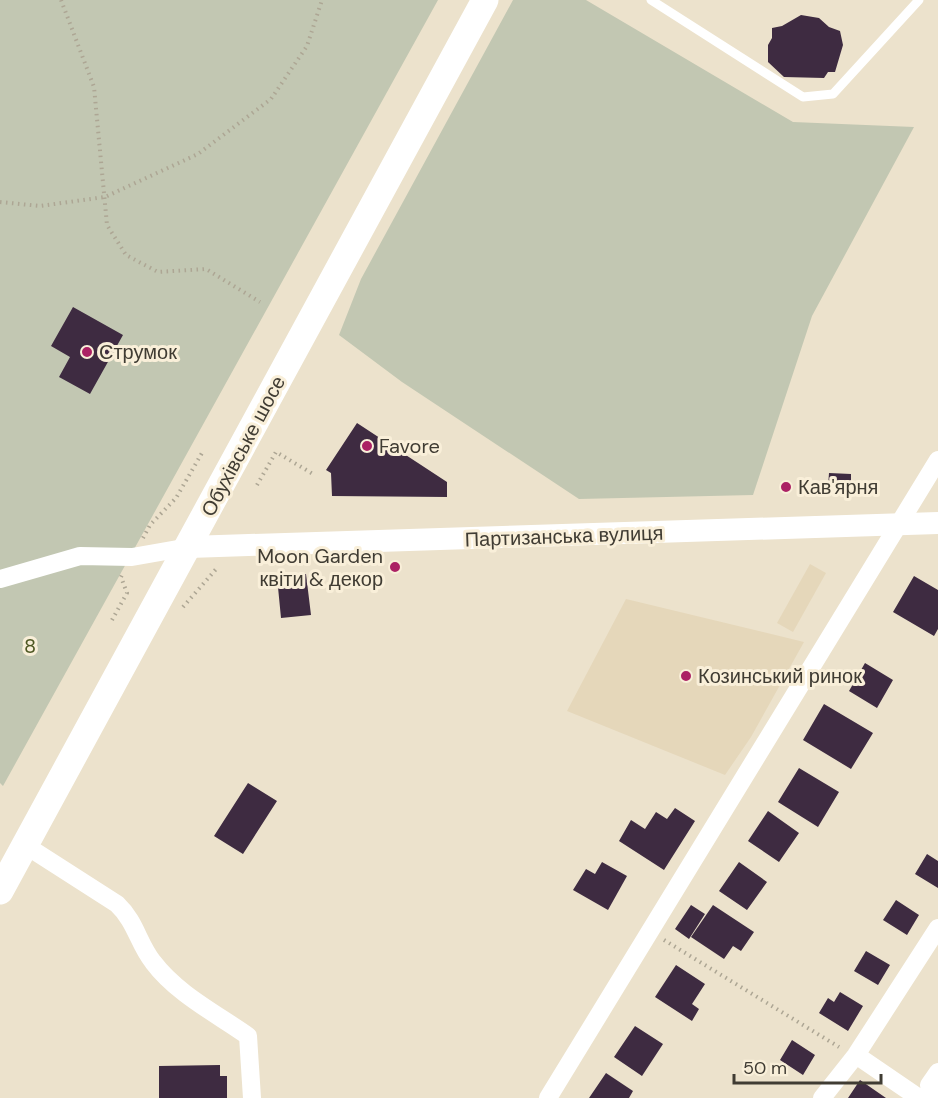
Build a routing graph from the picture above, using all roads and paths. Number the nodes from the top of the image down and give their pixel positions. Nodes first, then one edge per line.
1 (61, 0) edge
2 (322, 0) edge
3 (485, 0) edge
4 (651, 0) edge
5 (920, 0) edge
6 (105, 197) junction
7 (0, 202) edge
8 (260, 302) dead end
9 (202, 453) dead end
10 (938, 460) edge
11 (313, 474) dead end
12 (257, 485) dead end
13 (938, 523) edge
14 (897, 525) junction
15 (189, 547) junction
16 (132, 557) junction
17 (228, 567) dead end
18 (0, 579) edge
19 (178, 615) dead end
20 (112, 620) dead end
21 (25, 845) junction
22 (0, 891) edge
23 (938, 928) edge
24 (651, 932) junction
25 (856, 1055) junction
26 (938, 1072) edge
27 (252, 1098) edge
28 (548, 1098) edge
29 (822, 1098) edge
30 (919, 1098) edge
31 (933, 1098) edge

1 - 6 path
2 - 6 path
3 - 15 main road, Обухівське шосе
4 - 5 lane
6 - 7 path
6 - 8 path
9 - 16 path
10 - 14 street
11 - 12 path
13 - 14 street, Партизанська вулиця
14 - 15 street, Партизанська вулиця
14 - 24 street
15 - 16 street
15 - 21 main road, Обухівське шосе
16 - 18 street
16 - 20 path
17 - 19 path
21 - 22 main road, Обухівське шосе
21 - 27 street
23 - 25 street
24 - 25 path
24 - 28 street
25 - 29 street
25 - 30 street
26 - 31 street

